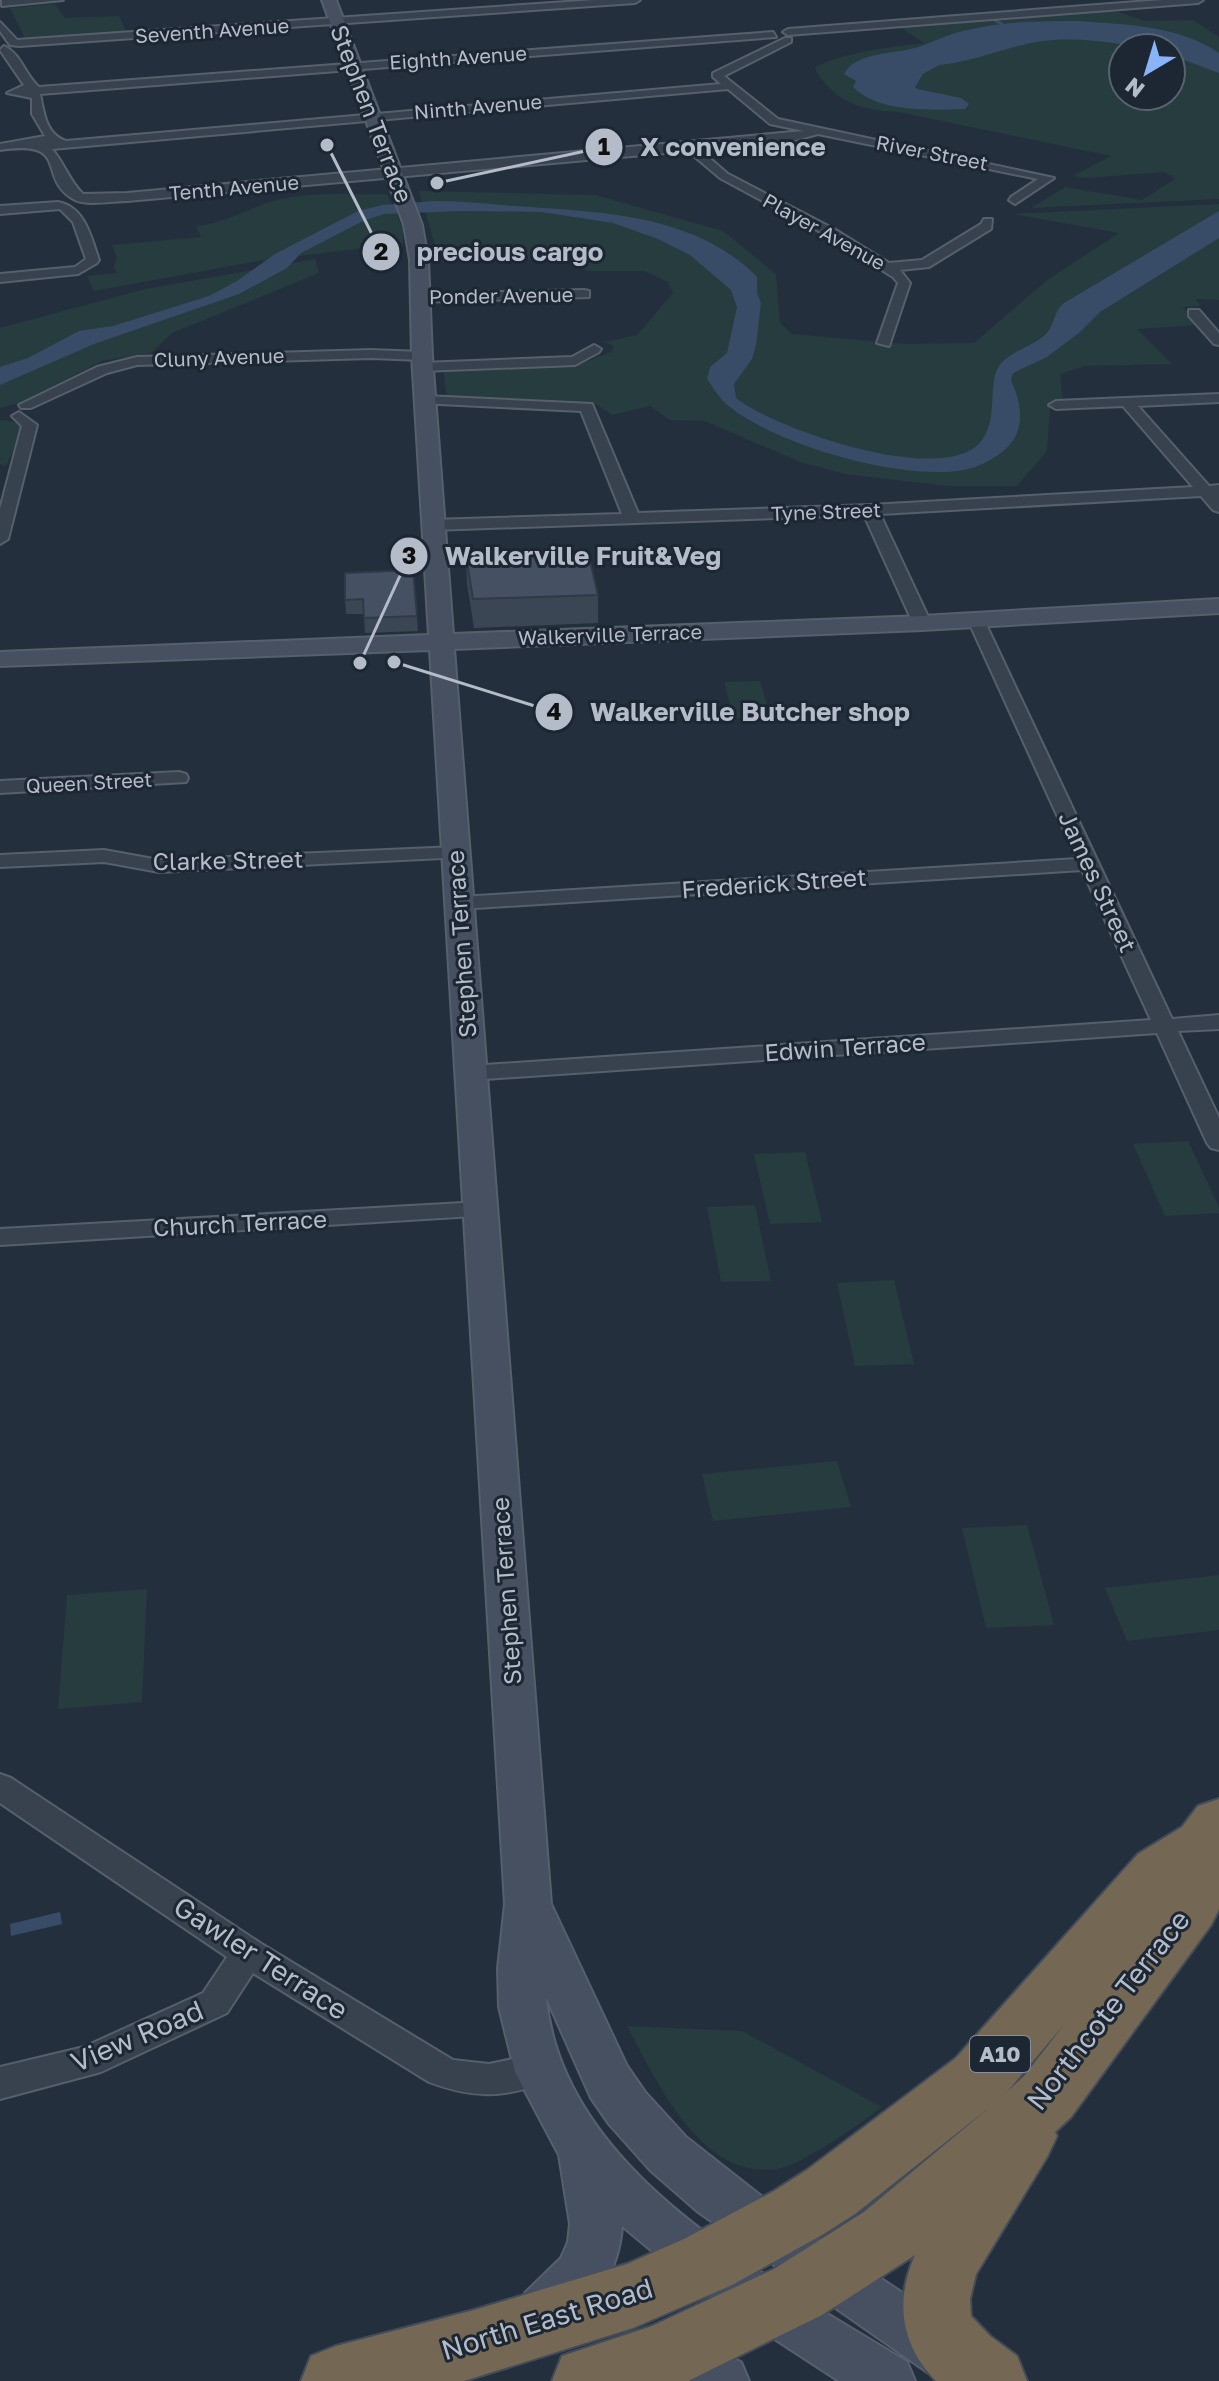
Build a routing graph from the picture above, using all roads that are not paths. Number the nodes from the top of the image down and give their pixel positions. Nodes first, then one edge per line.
1 (58, 0) edge
2 (329, 0) edge
3 (635, 0) edge
4 (1198, 0) edge
5 (1, 4) edge
6 (962, 6) dead end
7 (976, 6) dead end
8 (987, 16) junction
9 (336, 22) junction
10 (2, 28) edge
11 (781, 36) junction
12 (9, 47) edge
13 (354, 66) junction
14 (731, 86) junction
15 (13, 91) edge
16 (36, 94) junction
17 (374, 116) junction
18 (817, 131) junction
19 (47, 144) junction
20 (690, 147) junction
21 (0, 148) edge
22 (394, 173) junction
23 (65, 184) junction
24 (1015, 200) dead end
25 (82, 201) junction
26 (60, 203) junction
27 (0, 209) edge
28 (79, 221) junction
29 (988, 222) dead end
30 (888, 267) junction
31 (0, 278) edge
32 (584, 294) dead end
33 (419, 298) junction
34 (1194, 313) dead end
35 (1219, 341) edge
36 (884, 343) dead end
37 (594, 349) dead end
38 (422, 361) junction
39 (1219, 398) edge
40 (425, 400) junction
41 (1127, 402) junction
42 (1056, 405) dead end
43 (10, 413) edge
44 (1212, 490) edge
45 (1219, 507) edge
46 (870, 510) junction
47 (632, 518) junction
48 (433, 525) junction
49 (0, 539) edge
50 (1219, 606) edge
51 (976, 620) junction
52 (922, 623) junction
53 (441, 641) junction
54 (0, 659) edge
55 (179, 778) dead end
56 (0, 787) edge
57 (456, 853) junction
58 (0, 861) edge
59 (1088, 864) junction
60 (460, 903) junction
61 (1219, 1022) edge
62 (1166, 1026) junction
63 (471, 1073) junction
64 (1219, 1143) edge
65 (481, 1210) junction
66 (0, 1237) edge
67 (0, 1787) edge
68 (1211, 1833) edge
69 (528, 1904) junction
70 (248, 1953) junction
71 (537, 2070) junction
72 (0, 2083) edge
73 (1048, 2096) junction
74 (582, 2148) junction
75 (766, 2232) junction
76 (708, 2262) junction
77 (828, 2275) junction
78 (770, 2307) junction
79 (518, 2331) junction
80 (606, 2375) edge
81 (336, 2381) edge
82 (722, 2381) edge
83 (888, 2381) edge
84 (990, 2381) edge

1 - 5 street
2 - 9 main road, Stephen Terrace
3 - 9 street, Seventh Avenue
4 - 8 street, Eighth Avenue
6 - 8 street
7 - 8 street
8 - 11 street, Eighth Avenue
9 - 12 street, Seventh Avenue
9 - 13 main road, Stephen Terrace
10 - 12 street
11 - 13 street, Eighth Avenue
11 - 14 street
12 - 15 street
13 - 16 street, Eighth Avenue
13 - 17 main road, Stephen Terrace
14 - 17 street, Ninth Avenue
14 - 18 street, River Street
15 - 16 street
15 - 16 street, Eighth Avenue
16 - 19 street
17 - 19 street, Ninth Avenue
17 - 22 main road, Stephen Terrace
18 - 20 street, Tenth Avenue
18 - 24 street, River Street
19 - 21 street, Ninth Avenue
19 - 23 street
20 - 22 street, Tenth Avenue
20 - 30 street, Player Avenue
22 - 25 street, Tenth Avenue
22 - 33 main road, Stephen Terrace
23 - 25 street
23 - 26 street
25 - 26 street, Tenth Avenue
25 - 28 street
26 - 27 street
26 - 28 street
28 - 31 street
29 - 30 street
30 - 36 street, Player Avenue
32 - 33 street, Ponder Avenue
33 - 38 main road, Stephen Terrace
34 - 35 street
37 - 38 street, Cluny Avenue
38 - 40 main road, Stephen Terrace
38 - 43 street, Cluny Avenue
39 - 41 street
40 - 47 street
40 - 48 main road, Stephen Terrace
41 - 42 street
41 - 44 street
43 - 49 street
44 - 45 street
44 - 46 street, Tyne Street
46 - 47 street, Tyne Street
46 - 52 street
47 - 48 street, Tyne Street
48 - 53 main road, Stephen Terrace
50 - 51 main road, Walkerville Terrace
51 - 52 main road, Walkerville Terrace
51 - 59 street, James Street
52 - 53 main road, Walkerville Terrace
53 - 54 main road, Walkerville Terrace
53 - 57 main road, Stephen Terrace
55 - 56 street, Queen Street
57 - 58 street, Clarke Street
57 - 60 main road, Stephen Terrace
59 - 60 street, Frederick Street
59 - 62 street, James Street
60 - 63 main road, Stephen Terrace
61 - 62 street, Edwin Terrace
62 - 63 street, Edwin Terrace
62 - 64 street, James Street
63 - 65 main road, Stephen Terrace
65 - 66 street, Church Terrace
65 - 69 main road, Stephen Terrace
67 - 70 street, Gawler Terrace
68 - 73 highway, Northcote Terrace / A10
68 - 75 highway, Northcote Terrace / A10
69 - 71 main road, Stephen Terrace
69 - 75 main road, Stephen Terrace
70 - 71 street, Gawler Terrace
70 - 72 street, View Road
71 - 74 main road, Stephen Terrace
73 - 77 highway, Northcote Terrace / A10
73 - 84 highway
74 - 76 main road, Stephen Terrace
74 - 79 main road
75 - 76 highway, A10
75 - 77 main road, Stephen Terrace
76 - 78 main road, Stephen Terrace
76 - 79 highway, North East Road / A10
77 - 78 highway, A10
77 - 84 main road, Stephen Terrace
78 - 80 highway, A10
78 - 83 main road, Stephen Terrace
79 - 81 highway, North East Road / A10
80 - 82 main road

